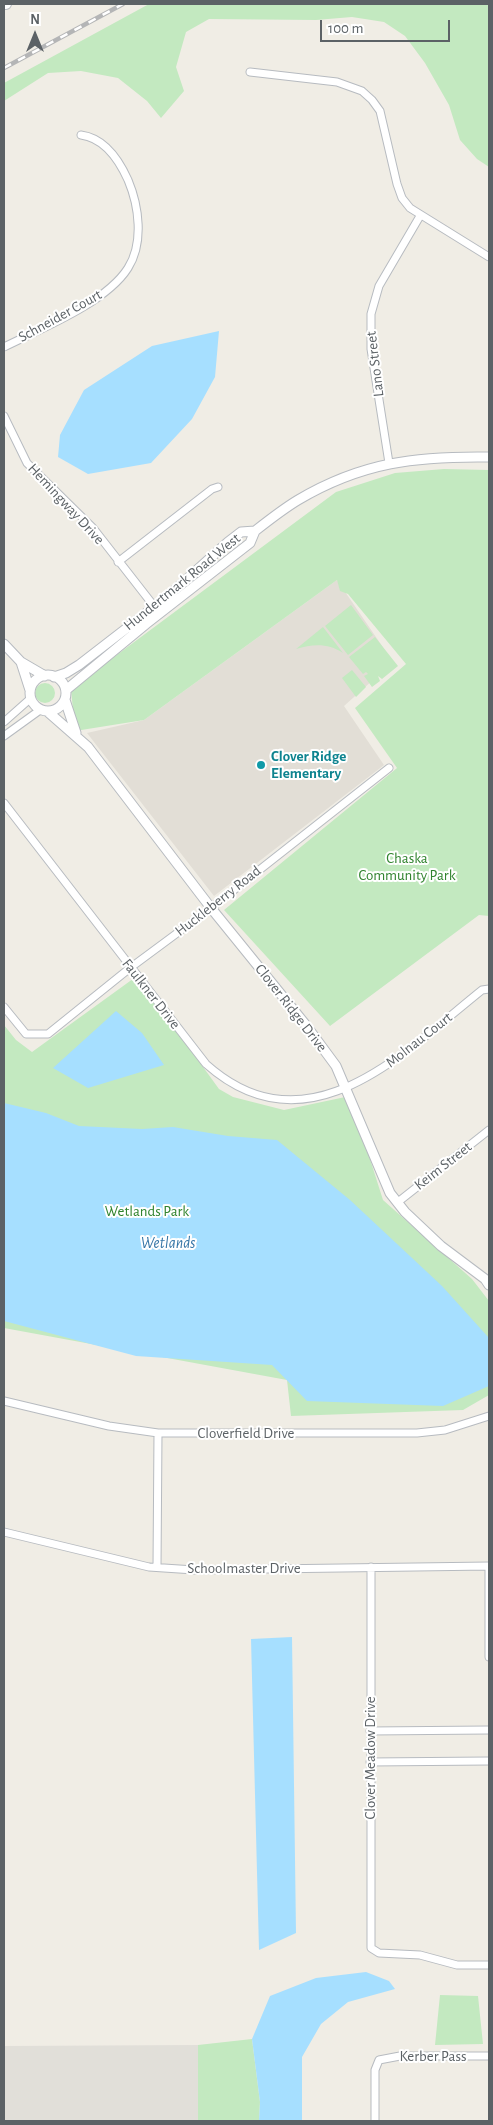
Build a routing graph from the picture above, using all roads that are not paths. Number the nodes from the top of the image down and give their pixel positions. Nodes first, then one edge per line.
1 (250, 72) dead end
2 (81, 135) dead end
3 (420, 216) junction
4 (489, 257) edge
5 (4, 347) edge
6 (4, 416) edge
7 (489, 457) edge
8 (389, 463) junction
9 (218, 487) dead end
10 (255, 531) junction
11 (118, 562) junction
12 (154, 605) junction
13 (160, 614) junction
14 (4, 644) edge
15 (21, 662) junction
16 (50, 676) junction
17 (30, 694) junction
18 (66, 695) junction
19 (44, 711) junction
20 (4, 722) edge
21 (4, 736) edge
22 (77, 736) junction
23 (389, 768) dead end
24 (4, 803) edge
25 (211, 908) junction
26 (130, 968) junction
27 (489, 989) edge
28 (4, 1007) edge
29 (346, 1088) junction
30 (489, 1130) edge
31 (398, 1202) junction
32 (488, 1280) edge
33 (4, 1400) edge
34 (489, 1416) edge
35 (158, 1433) junction
36 (4, 1532) edge
37 (489, 1566) edge
38 (157, 1567) junction
39 (371, 1567) junction
40 (489, 1657) edge
41 (489, 1730) edge
42 (370, 1731) junction
43 (489, 1761) edge
44 (370, 1762) junction
45 (489, 1959) edge
46 (489, 1965) edge
47 (489, 2056) edge
48 (375, 2121) edge

1 - 3 street
2 - 5 street, Schneider Court
3 - 4 street
3 - 8 street, Lano Street
6 - 11 street, Hemingway Drive
7 - 8 street
8 - 10 street
9 - 11 street
10 - 12 street, Hundertmark Road West
10 - 13 street, Hundertmark Road West
11 - 12 street, Hemingway Drive
12 - 13 street, Hemingway Drive
12 - 16 street, Hundertmark Road West
13 - 18 street, Hundertmark Road West
14 - 15 street
15 - 16 street
15 - 17 street
16 - 17 street
16 - 18 street
17 - 19 street
17 - 20 street
18 - 19 street
18 - 22 street, Clover Ridge Drive
19 - 21 street
19 - 22 street, Clover Ridge Drive
22 - 25 street, Clover Ridge Drive
23 - 25 street, Huckleberry Road
24 - 26 street, Faulkner Drive
25 - 26 street, Huckleberry Road
25 - 29 street, Clover Ridge Drive
26 - 28 street, Huckleberry Road
26 - 29 street, Faulkner Drive
27 - 29 street, Molnau Court
29 - 31 street, Clover Ridge Drive
30 - 31 street, Keim Street
31 - 32 street, Clover Ridge Drive
33 - 35 street, Cloverfield Drive
34 - 35 street, Cloverfield Drive
35 - 38 street
36 - 38 street, Schoolmaster Drive
37 - 39 street, Schoolmaster Drive
37 - 40 street
38 - 39 street, Schoolmaster Drive
39 - 42 street, Clover Meadow Drive
41 - 42 street
42 - 44 street, Clover Meadow Drive
43 - 44 street
44 - 46 street, Clover Meadow Drive
45 - 46 street
47 - 48 street, Kerber Pass

